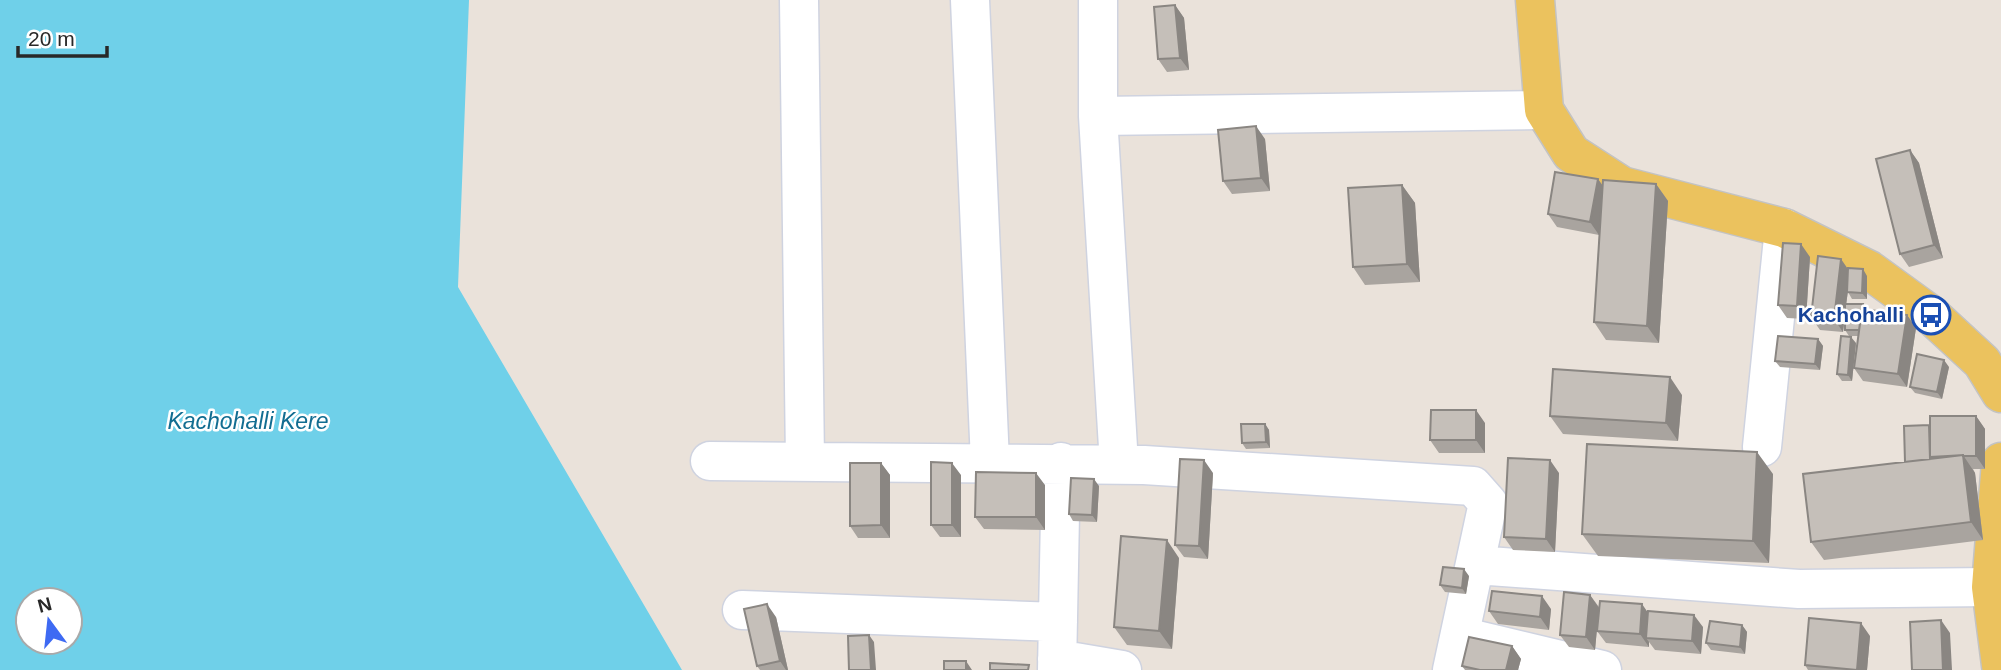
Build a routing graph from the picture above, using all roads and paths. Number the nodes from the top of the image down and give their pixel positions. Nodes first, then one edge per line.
1 (799, 0) edge
2 (970, 0) edge
3 (1098, 0) edge
4 (1535, 0) edge
5 (1544, 110) junction
6 (1098, 116) junction
7 (1784, 228) junction
8 (2001, 393) edge
9 (1762, 447) dead end
10 (710, 461) dead end
11 (805, 461) junction
12 (990, 462) junction
13 (2001, 462) edge
14 (1061, 463) junction
15 (1119, 464) junction
16 (1476, 565) junction
17 (1991, 587) junction
18 (742, 610) edge
19 (1058, 622) junction
20 (1456, 653) edge
21 (1057, 665) edge
22 (2001, 665) edge
23 (1122, 670) edge
24 (1602, 670) edge

1 - 11 street
2 - 12 street
3 - 6 street
4 - 5 main road
5 - 6 street
5 - 7 main road
6 - 15 street
7 - 8 main road
7 - 9 street
10 - 11 street
11 - 12 street
12 - 14 street
13 - 17 main road
14 - 15 street
14 - 19 street
15 - 16 street
16 - 17 street
16 - 20 street
17 - 22 main road
18 - 19 street
19 - 21 street
20 - 24 street
21 - 23 street

